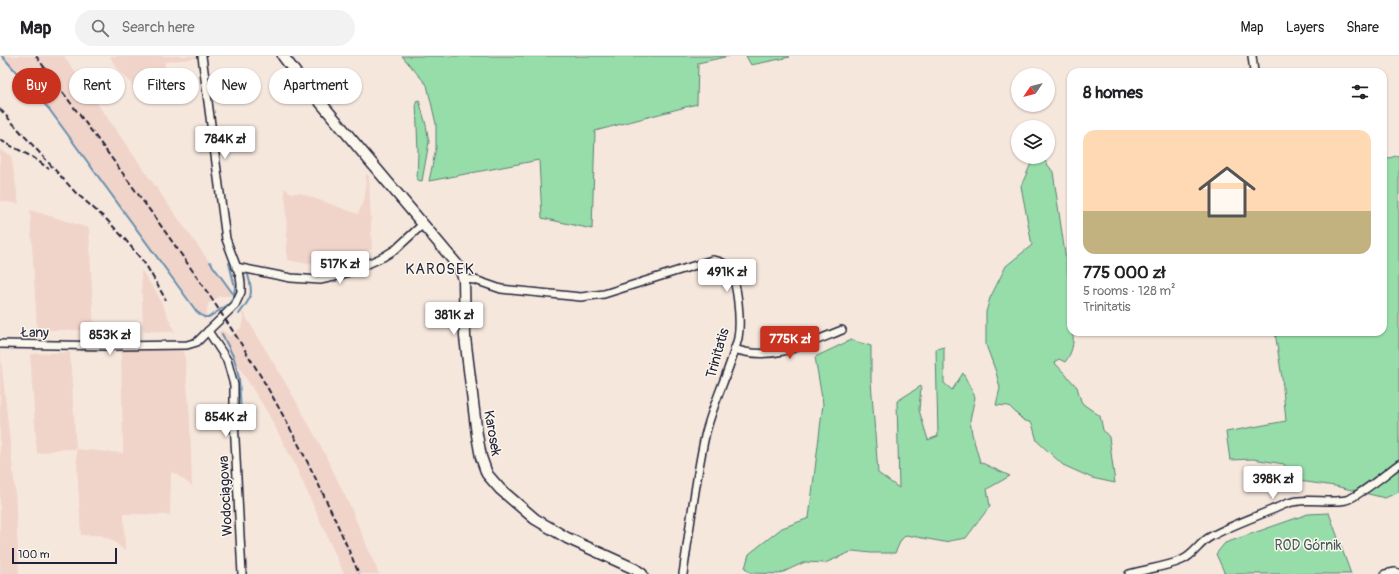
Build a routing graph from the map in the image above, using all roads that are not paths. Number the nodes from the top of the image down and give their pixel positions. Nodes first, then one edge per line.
1 (202, 56) edge
2 (283, 56) edge
3 (1252, 56) edge
4 (1254, 68) edge
5 (423, 224) junction
6 (236, 267) junction
7 (464, 279) junction
8 (842, 330) dead end
9 (208, 331) junction
10 (0, 344) edge
11 (734, 349) junction
12 (1399, 464) edge
13 (1140, 573) edge
14 (1399, 573) edge
15 (242, 574) edge
16 (642, 574) edge
17 (683, 574) edge
18 (1129, 574) edge
19 (1385, 574) edge

1 - 6 street
2 - 5 street, Karosek
3 - 4 street
5 - 6 street
5 - 7 street, Karosek
6 - 9 street
7 - 11 street, Trinitatis
7 - 16 street, Karosek
8 - 11 street
9 - 10 street, Łany
9 - 15 street, Wodociągowa
11 - 17 street, Trinitatis
12 - 13 street
13 - 18 street
14 - 19 street

